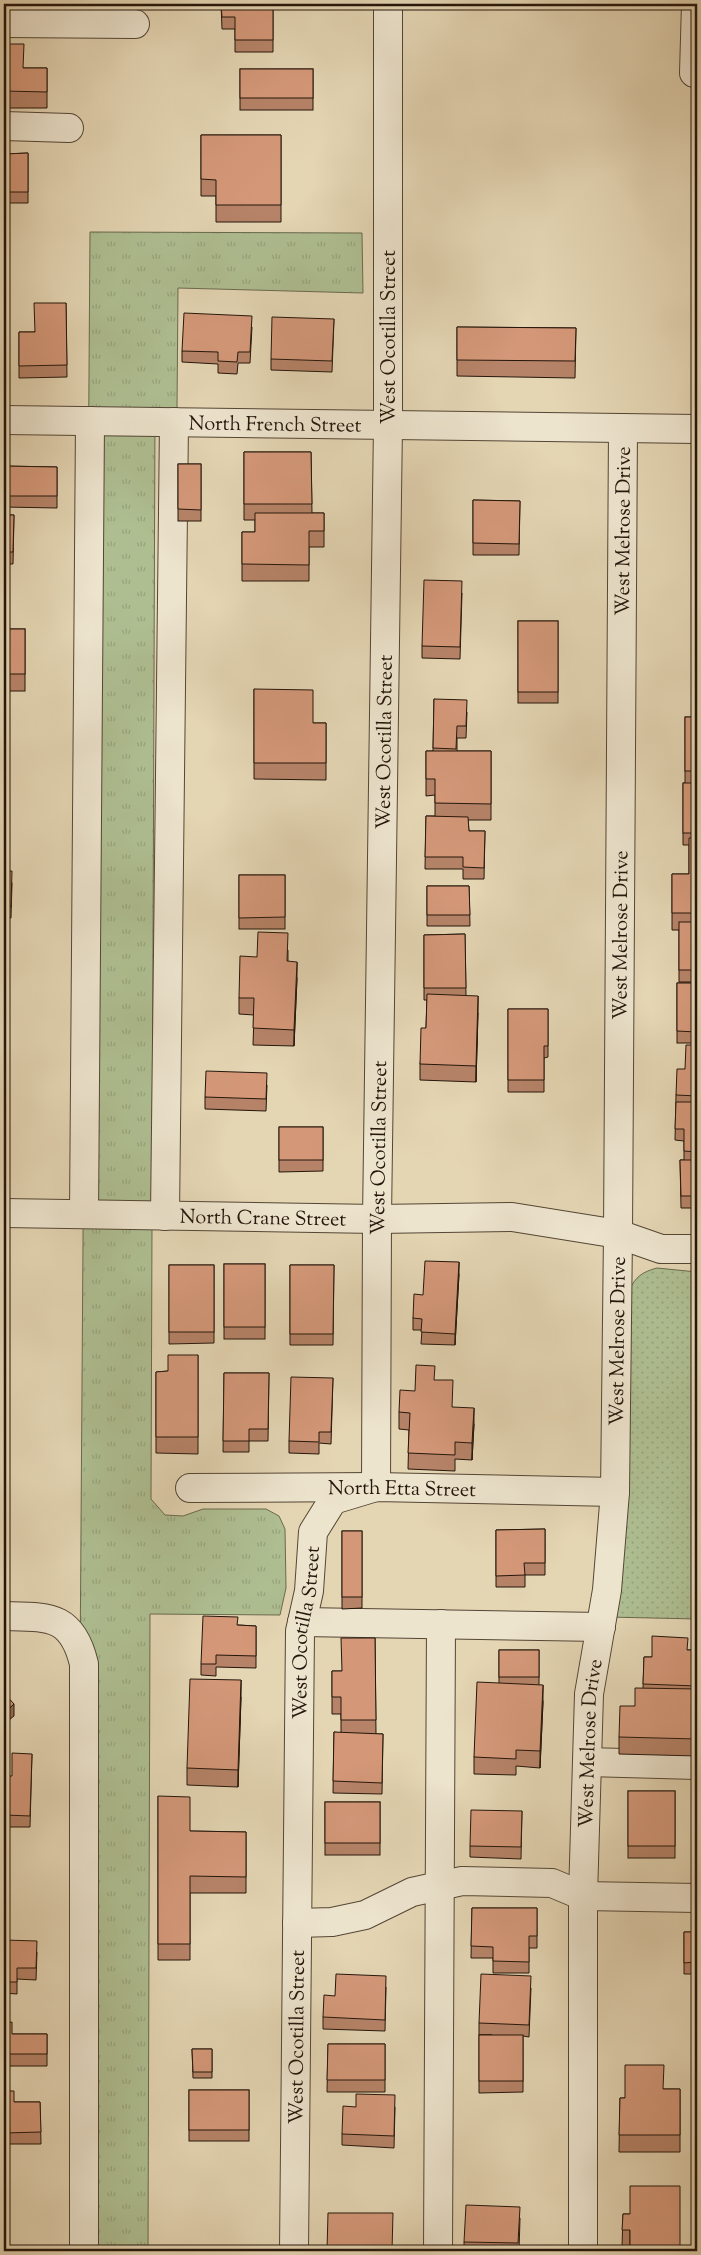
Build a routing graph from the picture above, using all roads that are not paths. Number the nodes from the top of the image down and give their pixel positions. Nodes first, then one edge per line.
1 (388, 4) edge
2 (696, 4) edge
3 (4, 23) edge
4 (135, 24) dead end
5 (697, 73) edge
6 (4, 126) edge
7 (69, 128) dead end
8 (4, 420) edge
9 (90, 421) junction
10 (174, 422) junction
11 (388, 425) junction
12 (623, 428) junction
13 (697, 429) edge
14 (4, 1213) edge
15 (84, 1214) junction
16 (166, 1216) junction
17 (377, 1219) junction
18 (618, 1234) junction
19 (697, 1249) edge
20 (376, 1487) junction
21 (190, 1488) dead end
22 (614, 1492) junction
23 (4, 1616) edge
24 (302, 1622) junction
25 (441, 1624) junction
26 (600, 1627) junction
27 (587, 1762) junction
28 (697, 1765) edge
29 (440, 1886) junction
30 (583, 1896) junction
31 (697, 1898) edge
32 (297, 1923) junction
33 (84, 2251) edge
34 (294, 2251) edge
35 (438, 2251) edge
36 (583, 2251) edge

1 - 11 street, West Ocotilla Street
2 - 5 street
3 - 4 street
6 - 7 street
8 - 9 street, North French Street
9 - 10 street, North French Street
9 - 15 street
10 - 11 street, North French Street
10 - 16 street
11 - 12 street, North French Street
11 - 17 street, West Ocotilla Street
12 - 13 street, North French Street
12 - 18 street, West Melrose Drive
14 - 15 street, North Crane Street
15 - 16 street, North Crane Street
16 - 17 street, North Crane Street
17 - 18 street, North Crane Street
17 - 20 street, West Ocotilla Street
18 - 19 street, North Crane Street
18 - 22 street, West Melrose Drive
20 - 21 street, North Etta Street
20 - 22 street, North Etta Street
20 - 24 street, West Ocotilla Street
22 - 26 street, West Melrose Drive
23 - 33 street
24 - 25 street
24 - 32 street, West Ocotilla Street
25 - 26 street
25 - 29 street
26 - 27 street, West Melrose Drive
27 - 28 street
27 - 30 street, West Melrose Drive
29 - 30 street
29 - 32 street
29 - 35 street
30 - 31 street
30 - 36 street, West Melrose Drive
32 - 34 street, West Ocotilla Street

